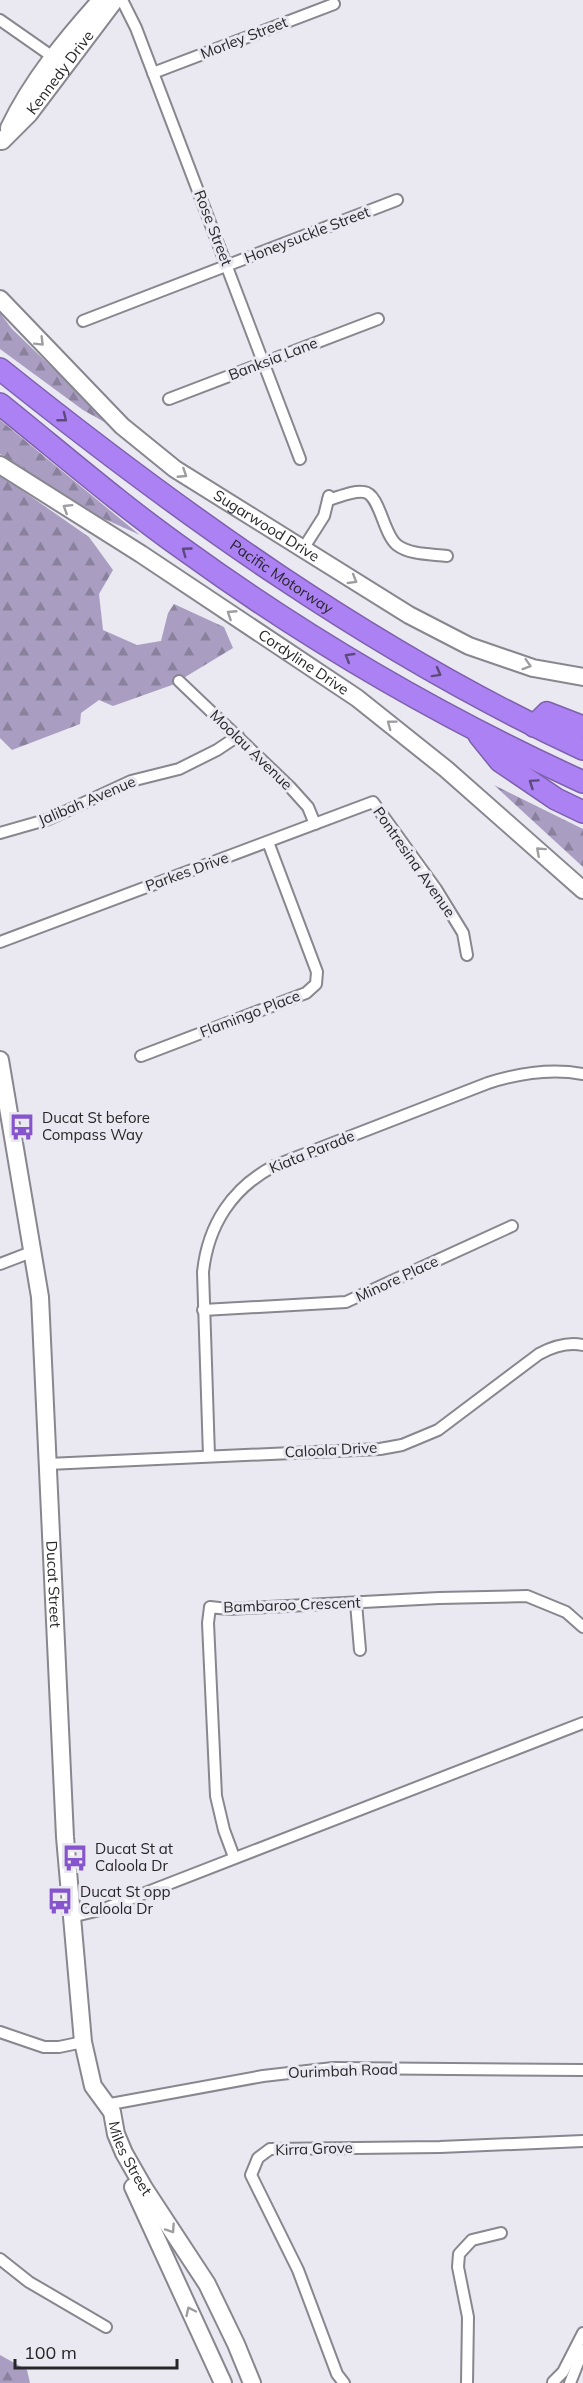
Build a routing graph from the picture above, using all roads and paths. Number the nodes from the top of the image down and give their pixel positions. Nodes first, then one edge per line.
1 (101, 0) edge
2 (115, 0) edge
3 (122, 0) edge
4 (334, 3) dead end
5 (0, 20) edge
6 (80, 48) junction
7 (52, 57) junction
8 (153, 73) junction
9 (56, 78) junction
10 (1, 143) edge
11 (397, 200) dead end
12 (228, 266) junction
13 (0, 299) edge
14 (378, 319) dead end
15 (83, 321) dead end
16 (265, 362) junction
17 (0, 369) edge
18 (169, 399) dead end
19 (0, 404) edge
20 (300, 459) dead end
21 (0, 465) edge
22 (303, 549) junction
23 (447, 556) dead end
24 (583, 677) edge
25 (179, 681) dead end
26 (534, 726) junction
27 (583, 727) edge
28 (473, 728) junction
29 (238, 736) junction
30 (583, 749) edge
31 (583, 782) edge
32 (373, 802) joint
33 (583, 812) edge
34 (315, 824) junction
35 (0, 833) edge
36 (268, 842) junction
37 (583, 890) edge
38 (0, 942) edge
39 (467, 956) dead end
40 (141, 1056) dead end
41 (0, 1060) edge
42 (583, 1068) edge
43 (583, 1073) edge
44 (512, 1226) dead end
45 (34, 1251) junction
46 (0, 1264) edge
47 (203, 1310) junction
48 (583, 1345) edge
49 (209, 1456) junction
50 (48, 1464) junction
51 (356, 1603) junction
52 (583, 1627) edge
53 (360, 1650) dead end
54 (583, 1723) edge
55 (234, 1857) junction
56 (71, 1917) junction
57 (0, 2032) edge
58 (83, 2042) junction
59 (583, 2070) edge
60 (105, 2105) junction
61 (583, 2141) edge
62 (501, 2233) dead end
63 (0, 2259) edge
64 (106, 2327) dead end
65 (583, 2332) edge
66 (583, 2350) edge
67 (223, 2383) edge
68 (252, 2383) edge
69 (344, 2383) edge
70 (467, 2383) edge
71 (552, 2383) edge
72 (564, 2383) edge
73 (570, 2383) edge

1 - 7 street, Kennedy Drive
2 - 6 street, Kennedy Drive
3 - 8 street, Rose Street
4 - 8 street, Morley Street
5 - 7 street
6 - 7 street
6 - 9 street, Kennedy Drive
7 - 9 street
7 - 10 street, Kennedy Drive
8 - 12 street, Rose Street
9 - 10 street, Kennedy Drive
11 - 12 street, Honeysuckle Street
12 - 15 street, Honeysuckle Street
12 - 16 street, Rose Street
13 -> 22 street, Sugarwood Drive
14 - 16 street, Banksia Lane
16 - 18 street, Banksia Lane
16 - 20 street, Rose Street
17 -> 26 highway, Pacific Motorway
28 -> 19 highway, Pacific Motorway
37 -> 21 street, Cordyline Drive
22 - 23 street
22 -> 24 street, Sugarwood Drive
25 - 29 street, Moolau Avenue
26 - 27 highway
26 - 30 highway, Pacific Motorway
28 - 31 highway, Pacific Motorway
33 -> 28 highway
29 - 34 street, Moolau Avenue
29 - 35 street, Jalibah Avenue
32 - 34 street, Parkes Drive
32 - 39 street, Pontresina Avenue
34 - 36 street, Parkes Drive
36 - 38 street, Parkes Drive
36 - 40 street, Flamingo Place
41 - 45 street, Ducat Street
42 - 43 street, Kiata Parade
43 - 47 street, Kiata Parade
44 - 47 street, Minore Place
45 - 46 street
45 - 50 street, Ducat Street
47 - 49 street, Kiata Parade
48 - 49 street, Caloola Drive
49 - 50 street, Caloola Drive
50 - 56 street, Ducat Street
51 - 52 street, Bambaroo Crescent
51 - 53 street
51 - 55 street, Bambaroo Crescent
54 - 55 street
55 - 56 street
56 - 58 street, Ducat Street
57 - 58 street
58 - 60 street, Ducat Street
59 - 60 street, Ourimbah Road
67 -> 60 street, Miles Street
60 -> 68 street, Miles Street
61 - 69 street, Kirra Grove
62 - 70 street
63 - 64 street
65 - 71 street
66 - 73 street
71 - 72 street

